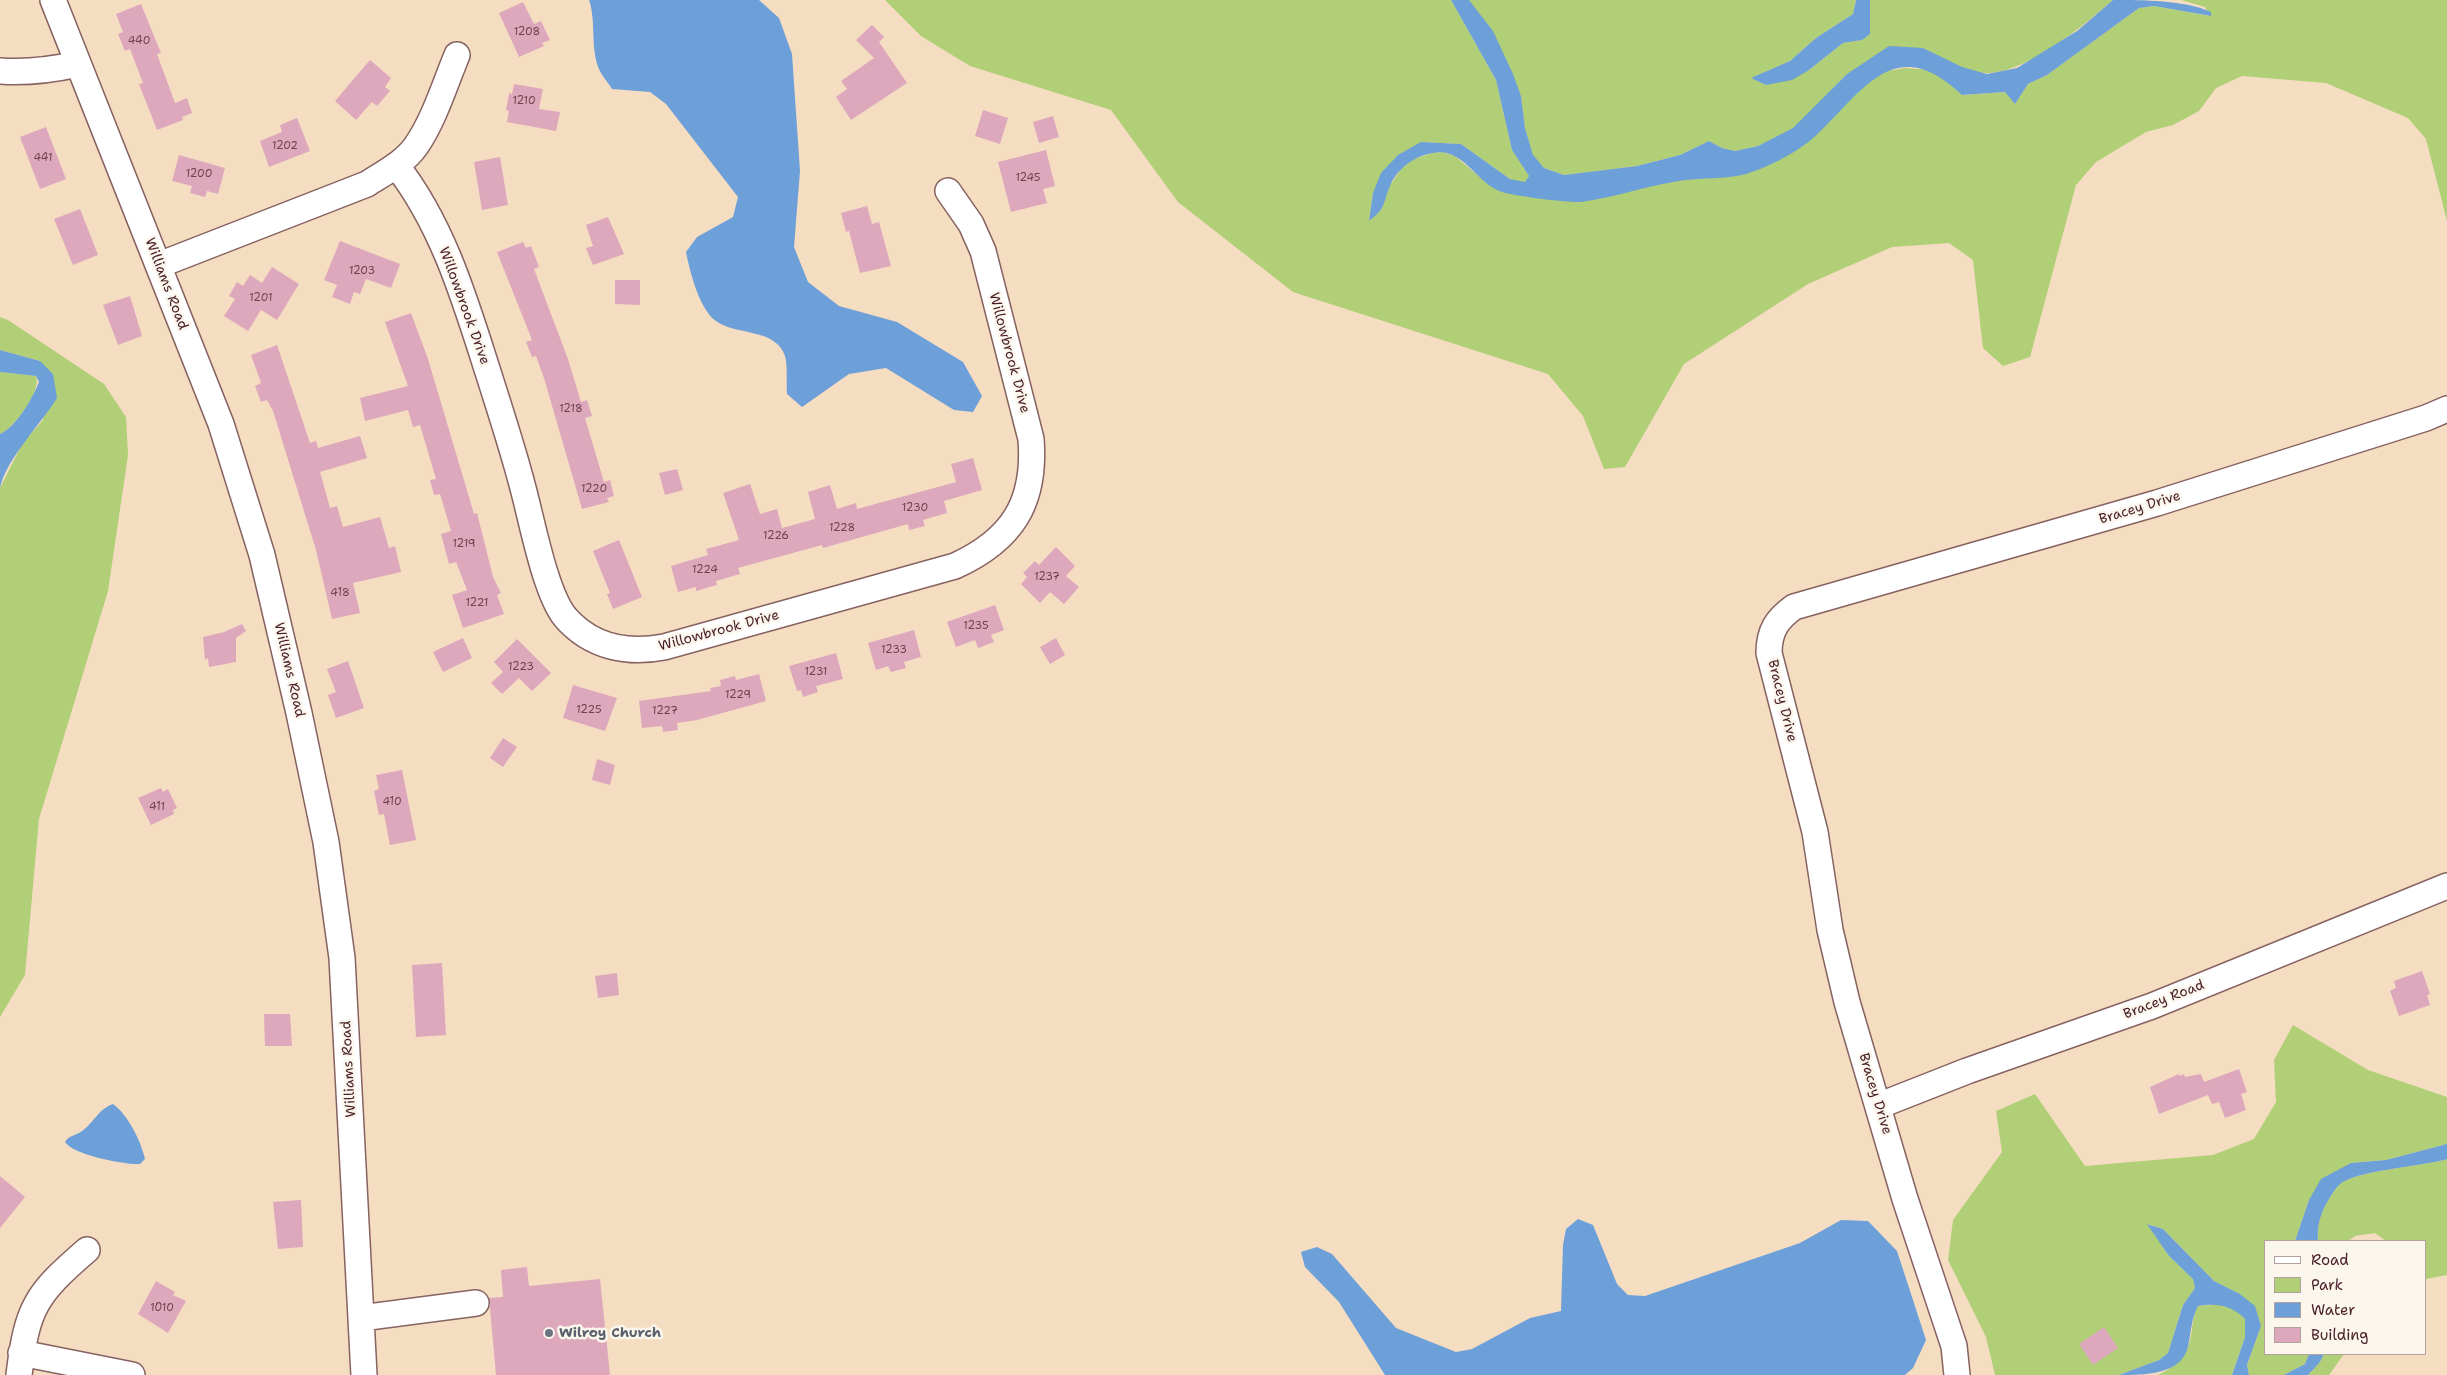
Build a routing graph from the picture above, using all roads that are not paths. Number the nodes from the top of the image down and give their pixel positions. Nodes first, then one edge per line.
1 (52, 0) edge
2 (457, 55) dead end
3 (78, 64) junction
4 (0, 71) edge
5 (396, 166) junction
6 (948, 191) dead end
7 (159, 265) junction
8 (2447, 409) edge
9 (2447, 886) edge
10 (1878, 1106) junction
11 (87, 1250) dead end
12 (476, 1303) dead end
13 (361, 1318) junction
14 (20, 1364) edge
15 (132, 1375) edge
16 (364, 1375) edge
17 (1956, 1375) edge

1 - 3 street, Williams Road
2 - 5 street
3 - 4 street
3 - 7 street, Williams Road
5 - 6 street, Willowbrook Drive
5 - 7 street
7 - 13 street, Williams Road
8 - 10 street, Bracey Drive
9 - 10 street, Bracey Road
10 - 17 street, Bracey Drive
11 - 14 street
12 - 13 street
13 - 16 street, Williams Road
14 - 15 street

